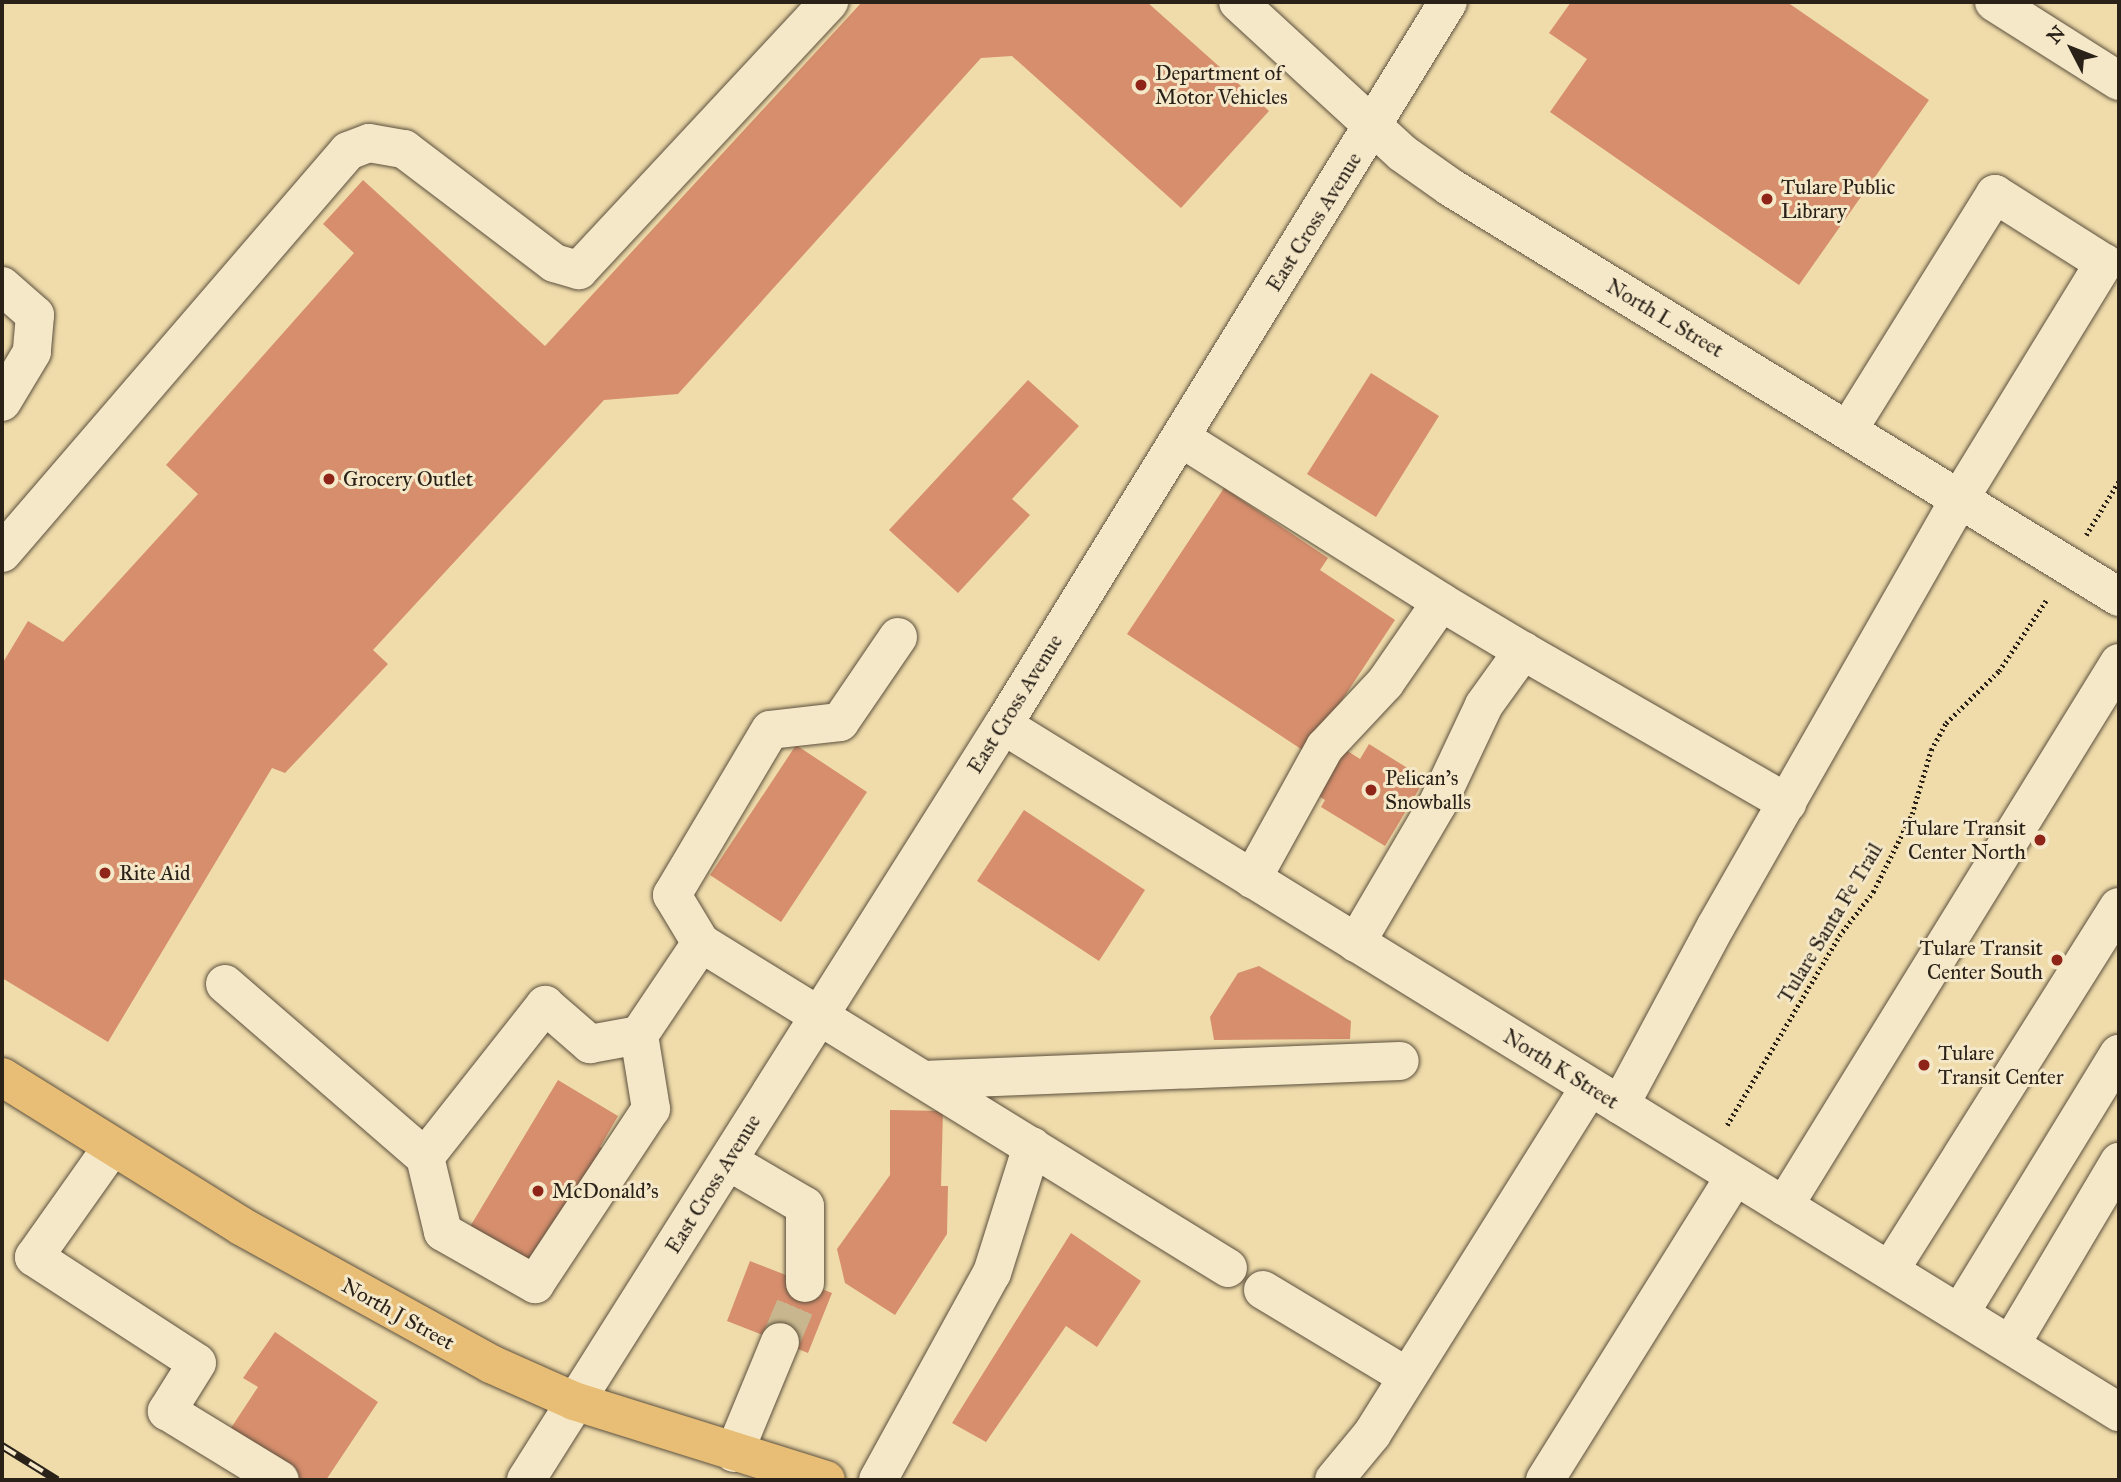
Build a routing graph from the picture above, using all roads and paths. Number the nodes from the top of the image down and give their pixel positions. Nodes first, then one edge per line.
1 (830, 2) edge
2 (1238, 2) edge
3 (1448, 2) edge
4 (1994, 2) edge
5 (2119, 81) edge
6 (1373, 126) junction
7 (2112, 250) edge
8 (2, 286) edge
9 (2, 402) edge
10 (1848, 430) junction
11 (1181, 438) junction
12 (2119, 481) edge
13 (1959, 498) junction
14 (2, 553) edge
15 (2067, 565) junction
16 (2119, 596) edge
17 (1441, 602) junction
18 (898, 638) dead end
19 (1523, 651) junction
20 (2119, 663) edge
21 (1003, 725) junction
22 (1787, 803) junction
23 (1252, 879) junction
24 (2119, 907) edge
25 (701, 943) junction
26 (1356, 943) junction
27 (225, 984) dead end
28 (819, 1015) junction
29 (639, 1035) junction
30 (2119, 1054) edge
31 (1400, 1061) dead end
32 (2, 1077) edge
33 (924, 1080) junction
34 (1605, 1096) junction
35 (1032, 1146) junction
36 (112, 1147) junction
37 (425, 1157) junction
38 (727, 1161) junction
39 (2119, 1162) edge
40 (1720, 1167) junction
41 (1784, 1206) junction
42 (1228, 1268) dead end
43 (1890, 1270) junction
44 (805, 1283) tunnel mouth
45 (1263, 1290) dead end
46 (1960, 1312) junction
47 (780, 1342) tunnel mouth
48 (2011, 1344) junction
49 (1406, 1376) junction
50 (573, 1401) junction
51 (2119, 1412) edge
52 (734, 1452) junction
53 (279, 1480) edge
54 (526, 1480) edge
55 (826, 1480) edge
56 (878, 1480) edge
57 (1334, 1480) edge
58 (1545, 1480) edge

1 - 14 street
2 - 6 street, North L Street
3 - 6 street, East Cross Avenue
4 - 5 street
6 - 10 street, North L Street
6 - 11 street, East Cross Avenue
7 - 10 street
7 - 13 street
8 - 9 street
10 - 13 street, North L Street
11 - 17 street
11 - 21 street, East Cross Avenue
12 - 15 path, Tulare Santa Fe Trail
13 - 15 street, North L Street
13 - 22 street
15 - 16 street, North L Street
15 - 40 path, Tulare Santa Fe Trail
17 - 19 street
17 - 23 street
18 - 25 street
19 - 22 street
19 - 26 street
20 - 41 street
21 - 23 street, North K Street
21 - 28 street, East Cross Avenue
22 - 34 street
23 - 26 street, North K Street
24 - 43 street
25 - 28 street
25 - 29 street
26 - 34 street, North K Street
27 - 37 street
28 - 33 street
28 - 38 street, East Cross Avenue
29 - 37 street
29 - 37 street
30 - 46 street
31 - 33 street
32 - 36 main road, North J Street
33 - 35 street
34 - 40 street, North K Street
34 - 49 street
35 - 42 street
35 - 56 street
36 - 50 main road, North J Street
36 - 53 street
38 - 44 street
38 - 50 street, East Cross Avenue
39 - 48 street
40 - 41 street, North K Street
40 - 58 street
41 - 43 street, North K Street
43 - 46 street, North K Street
45 - 49 street
46 - 48 street, North K Street
47 - 52 street
48 - 51 street, North K Street
49 - 57 street
50 - 52 main road, North J Street
50 - 54 street, East Cross Avenue
52 - 55 main road, North J Street

